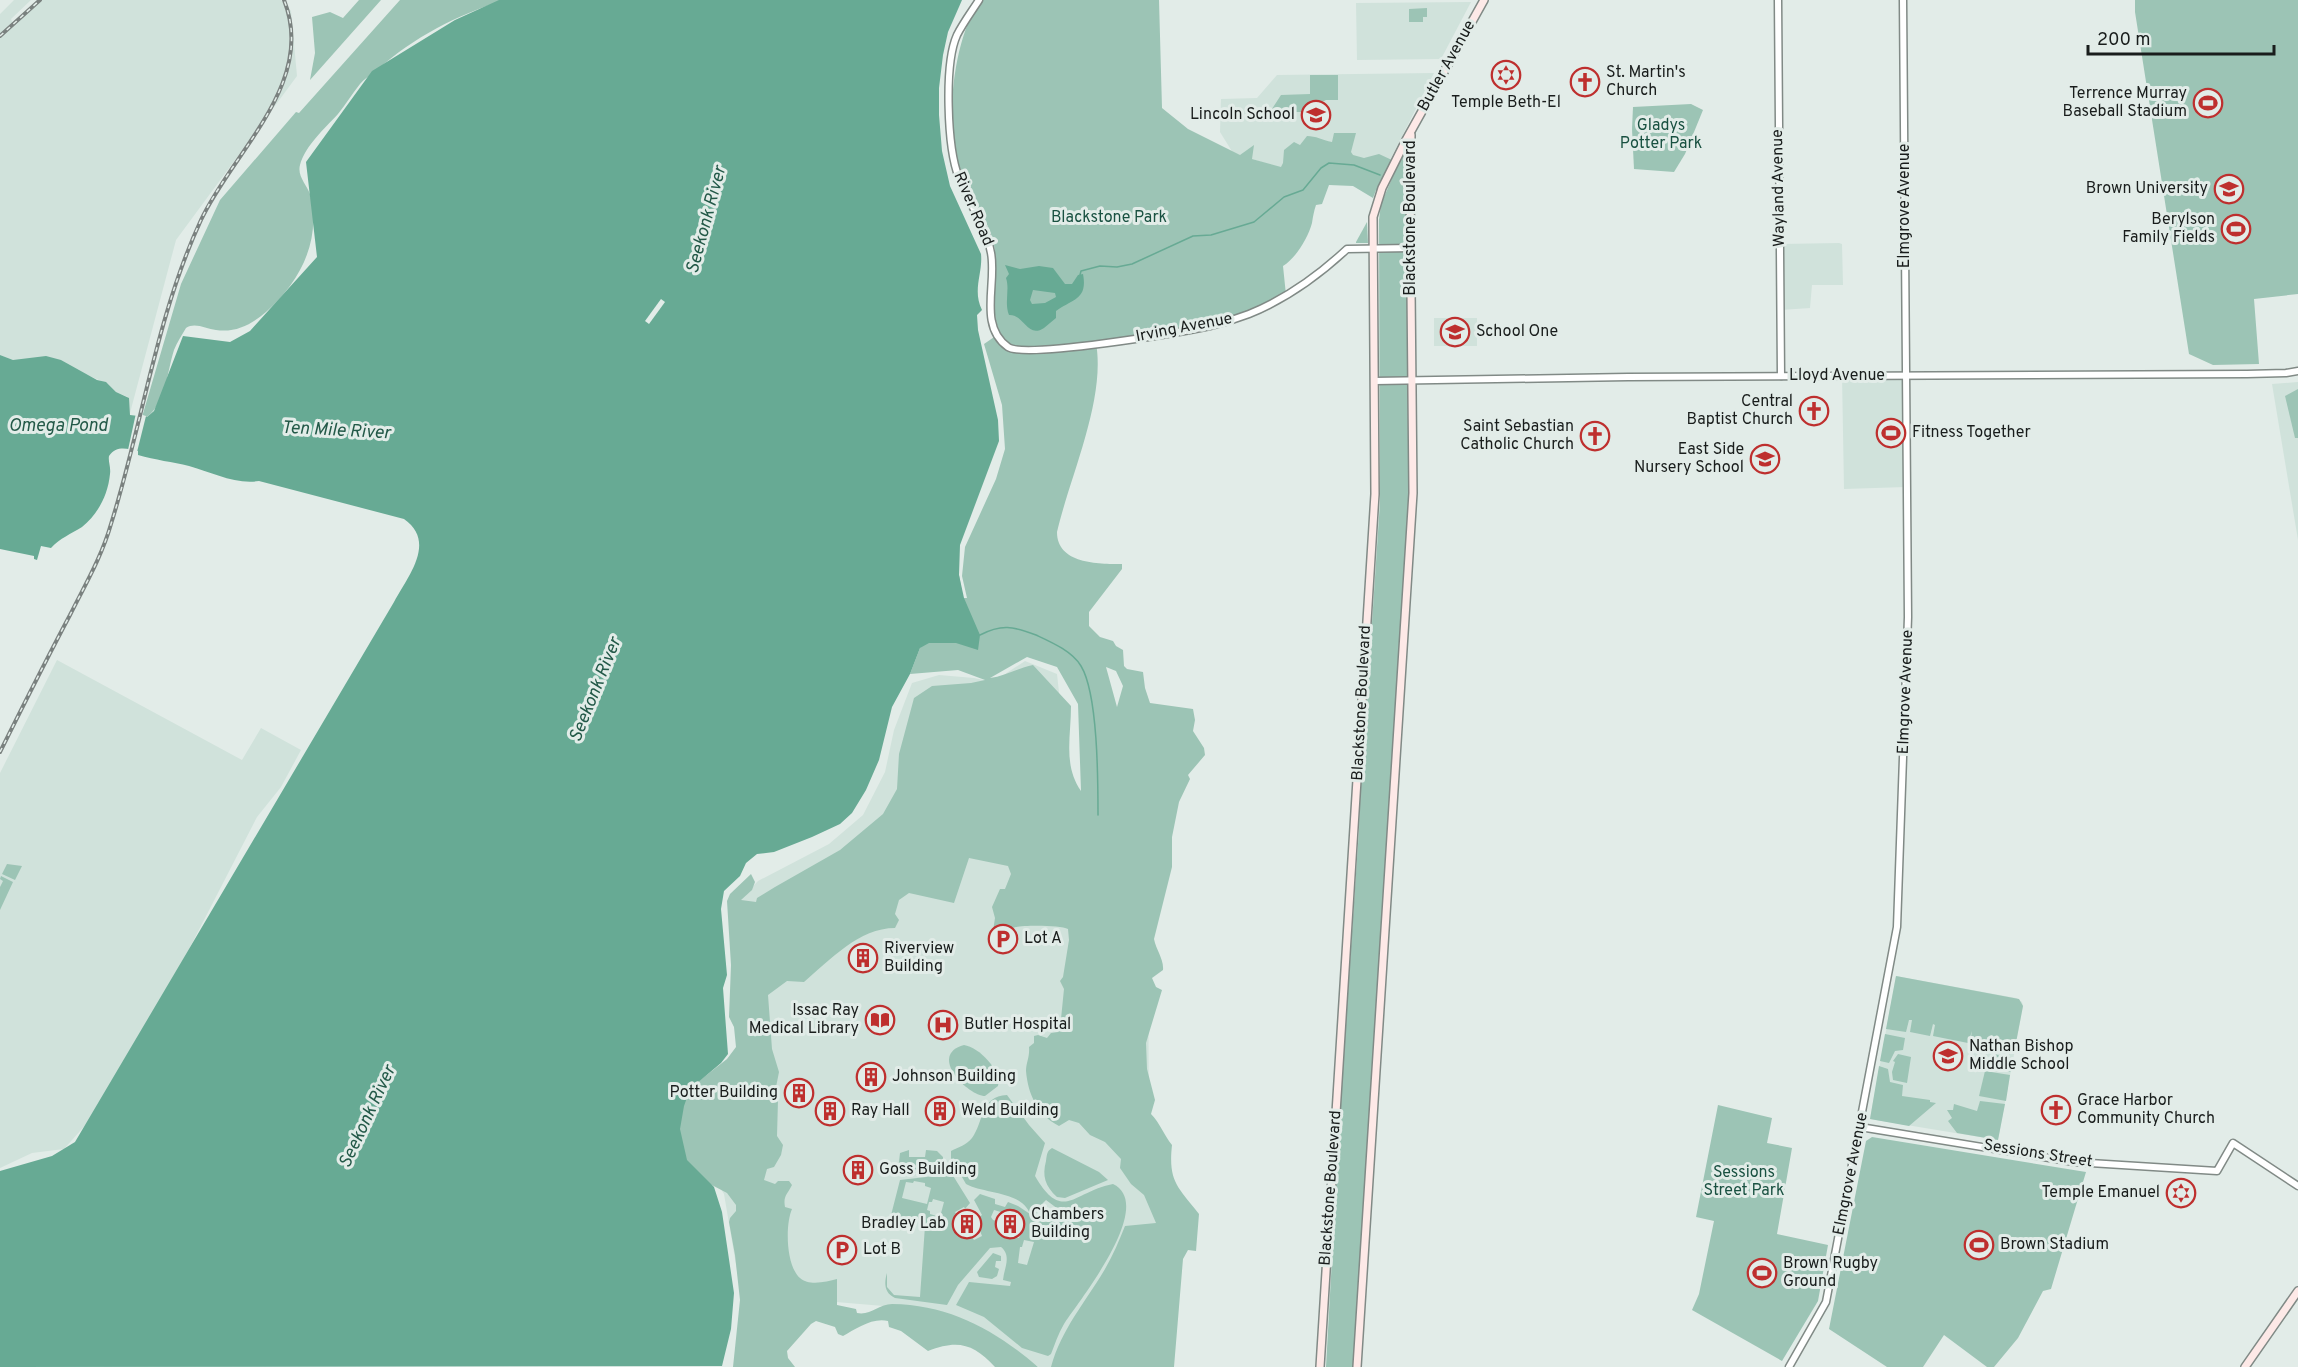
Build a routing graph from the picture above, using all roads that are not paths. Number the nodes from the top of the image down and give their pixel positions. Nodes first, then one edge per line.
1 (979, 0) edge
2 (1484, 0) edge
3 (1778, 0) edge
4 (1903, 0) edge
5 (1411, 132) junction
6 (1373, 248) junction
7 (1411, 248) junction
8 (1009, 348) joint
9 (2298, 370) edge
10 (1905, 375) junction
11 (1781, 376) junction
12 (1412, 379) junction
13 (1376, 381) junction
14 (1860, 1127) junction
15 (2298, 1186) edge
16 (2298, 1291) edge
17 (1320, 1367) edge
18 (1357, 1367) edge
19 (1789, 1367) edge
20 (2245, 1367) edge

1 - 8 street, River Road
2 - 5 main road, Butler Avenue
3 - 11 street, Wayland Avenue
4 - 10 street, Elmgrove Avenue
5 - 6 main road, Blackstone Boulevard
5 - 7 main road, Blackstone Boulevard
6 - 7 street, Irving Avenue
6 - 8 street, Irving Avenue
6 - 13 main road, Blackstone Boulevard
7 - 12 main road, Blackstone Boulevard
9 - 10 street, Lloyd Avenue
10 - 11 street, Lloyd Avenue
10 - 14 street, Elmgrove Avenue
11 - 12 street, Lloyd Avenue
12 - 13 street, Lloyd Avenue
12 - 18 main road, Blackstone Boulevard
13 - 17 main road, Blackstone Boulevard
14 - 15 street, Sessions Street
14 - 19 street, Elmgrove Avenue
16 - 20 main road

